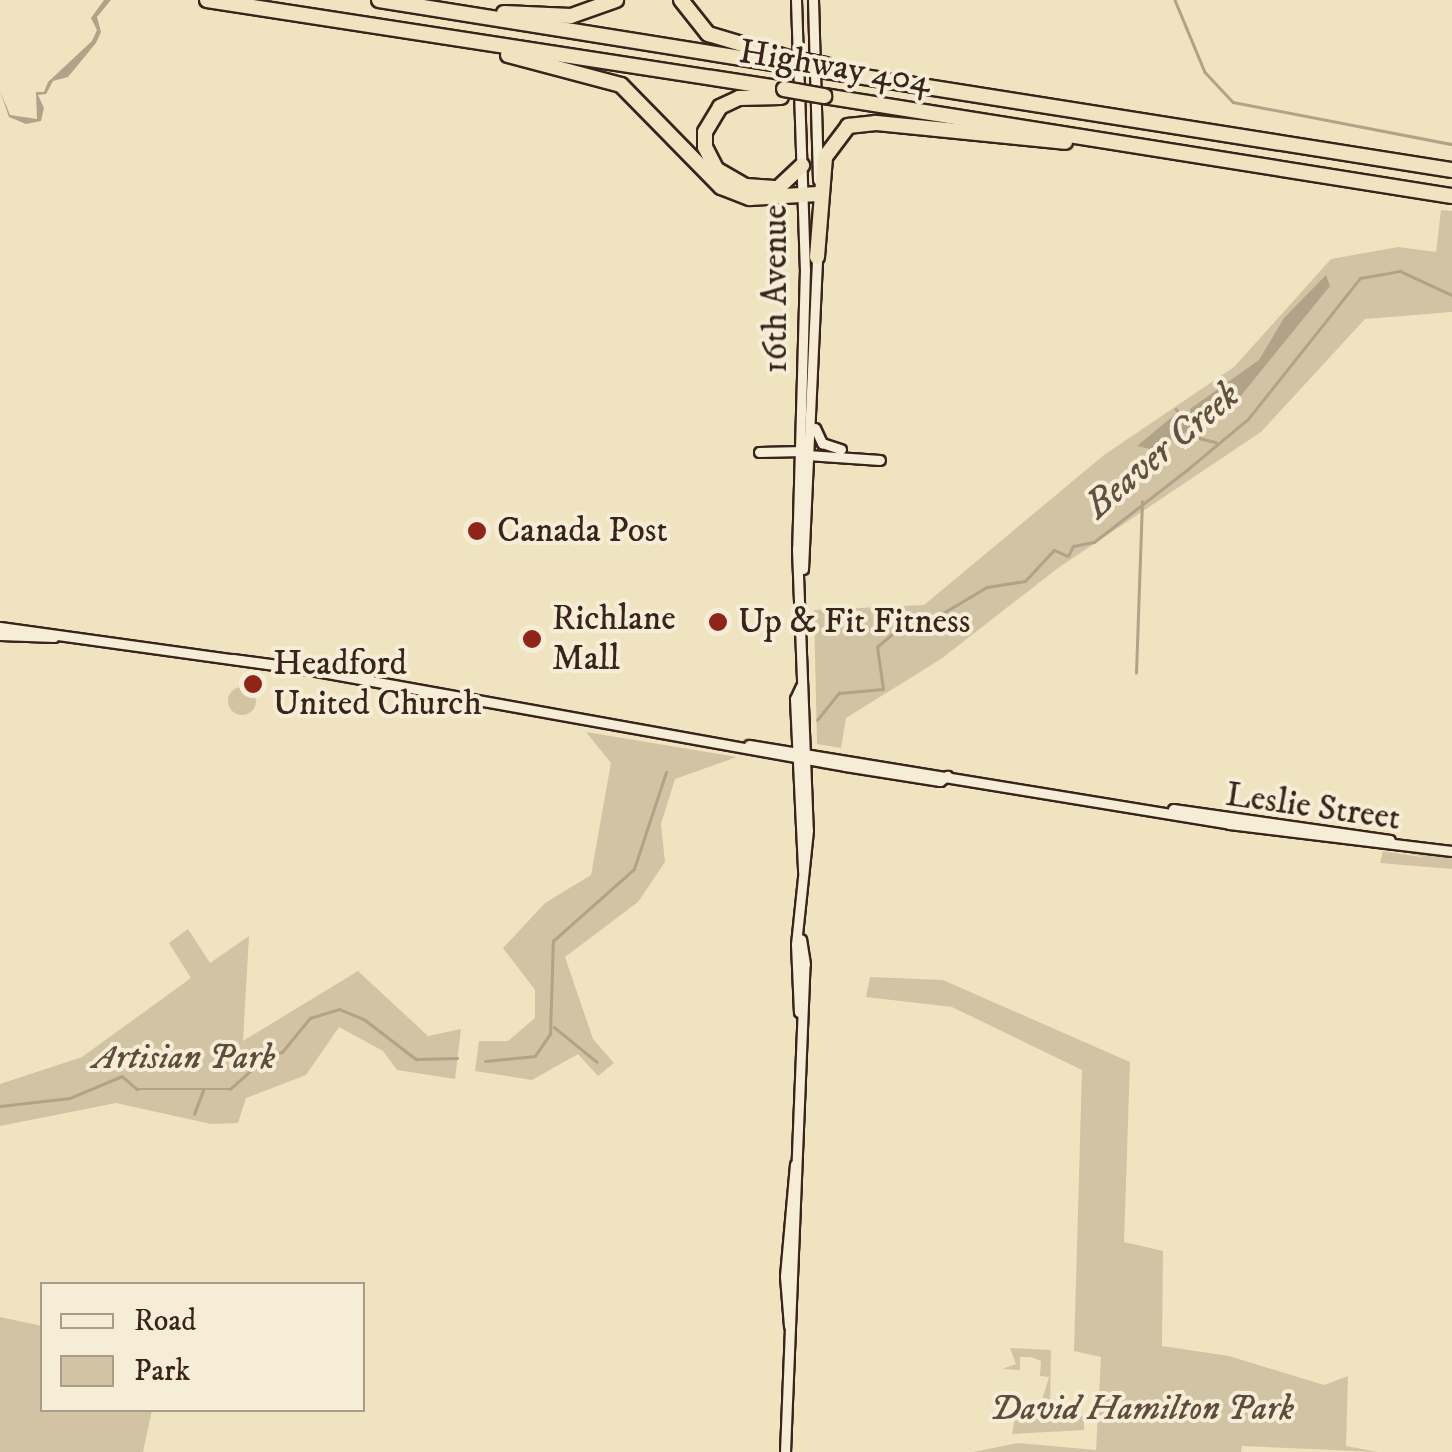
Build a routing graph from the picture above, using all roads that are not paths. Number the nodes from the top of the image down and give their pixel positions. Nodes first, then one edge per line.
1 (207, 0) edge
2 (378, 0) edge
3 (616, 0) edge
4 (680, 0) edge
5 (796, 0) edge
6 (813, 0) edge
7 (444, 10) junction
8 (459, 40) junction
9 (790, 62) junction
10 (784, 93) junction
11 (1175, 152) junction
12 (802, 166) junction
13 (1452, 170) edge
14 (810, 196) junction
15 (1452, 196) edge
16 (817, 257) junction
17 (812, 407) junction
18 (842, 449) dead end
19 (758, 452) dead end
20 (804, 452) junction
21 (880, 460) dead end
22 (801, 577) junction
23 (0, 627) edge
24 (0, 635) edge
25 (54, 637) junction
26 (802, 754) junction
27 (1451, 851) edge
28 (785, 1452) edge

1 - 8 highway, Highway 404
2 - 7 highway, Highway 404
3 - 7 highway
4 - 9 highway
5 - 12 main road, 16th Avenue
6 - 14 main road, 16th Avenue
7 - 9 highway, Highway 404
8 - 10 highway, Highway 404
8 - 14 highway
9 - 13 highway, Highway 404, bridge
10 - 11 highway, Highway 404, bridge
10 - 12 highway
11 - 15 highway, Highway 404
11 - 16 highway
12 - 14 main road, 16th Avenue
14 - 16 main road, 16th Avenue
14 - 20 main road, 16th Avenue
16 - 17 main road, 16th Avenue
17 - 18 main road
17 - 20 main road, 16th Avenue
19 - 20 main road
20 - 21 main road
20 - 22 main road, 16th Avenue
20 - 22 main road, 16th Avenue
22 - 26 main road, 16th Avenue
23 - 25 main road, Leslie Street
24 - 25 main road, Leslie Street
25 - 26 main road, Leslie Street
26 - 27 main road, Leslie Street
26 - 28 main road, 16th Avenue

